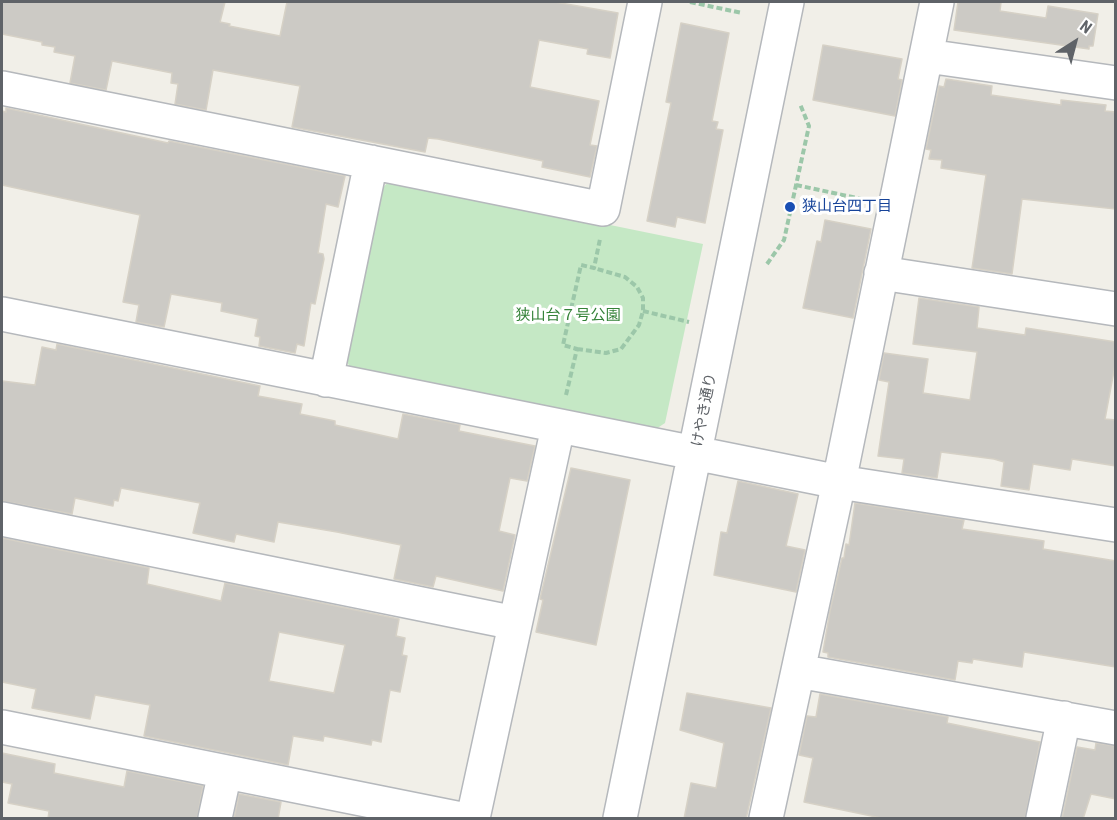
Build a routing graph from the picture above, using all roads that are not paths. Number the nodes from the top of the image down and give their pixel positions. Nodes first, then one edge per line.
1 (645, 2) edge
2 (787, 2) edge
3 (937, 2) edge
4 (927, 56) junction
5 (1116, 83) edge
6 (2, 88) edge
7 (371, 162) junction
8 (881, 273) junction
9 (1116, 309) edge
10 (2, 314) edge
11 (326, 380) junction
12 (558, 427) junction
13 (696, 452) junction
14 (839, 482) junction
15 (2, 519) edge
16 (1116, 525) edge
17 (515, 623) junction
18 (798, 671) junction
19 (1064, 718) junction
20 (2, 727) edge
21 (1116, 728) edge
22 (225, 772) junction
23 (346, 808) edge
24 (215, 819) edge
25 (456, 819) edge
26 (473, 819) edge
27 (620, 819) edge
28 (766, 819) edge
29 (1042, 819) edge

1 - 7 street
2 - 13 street, けやき通り
3 - 4 street
4 - 5 street
4 - 8 street
6 - 7 street
7 - 11 street
8 - 9 street
8 - 14 street
10 - 11 street
11 - 12 street
12 - 13 street
12 - 17 street
13 - 14 street
13 - 27 street, けやき通り
14 - 16 street
14 - 18 street
15 - 17 street
17 - 26 street
18 - 19 street
18 - 28 street
19 - 21 street
19 - 29 street
20 - 22 street
22 - 23 street
22 - 24 street
23 - 25 street

